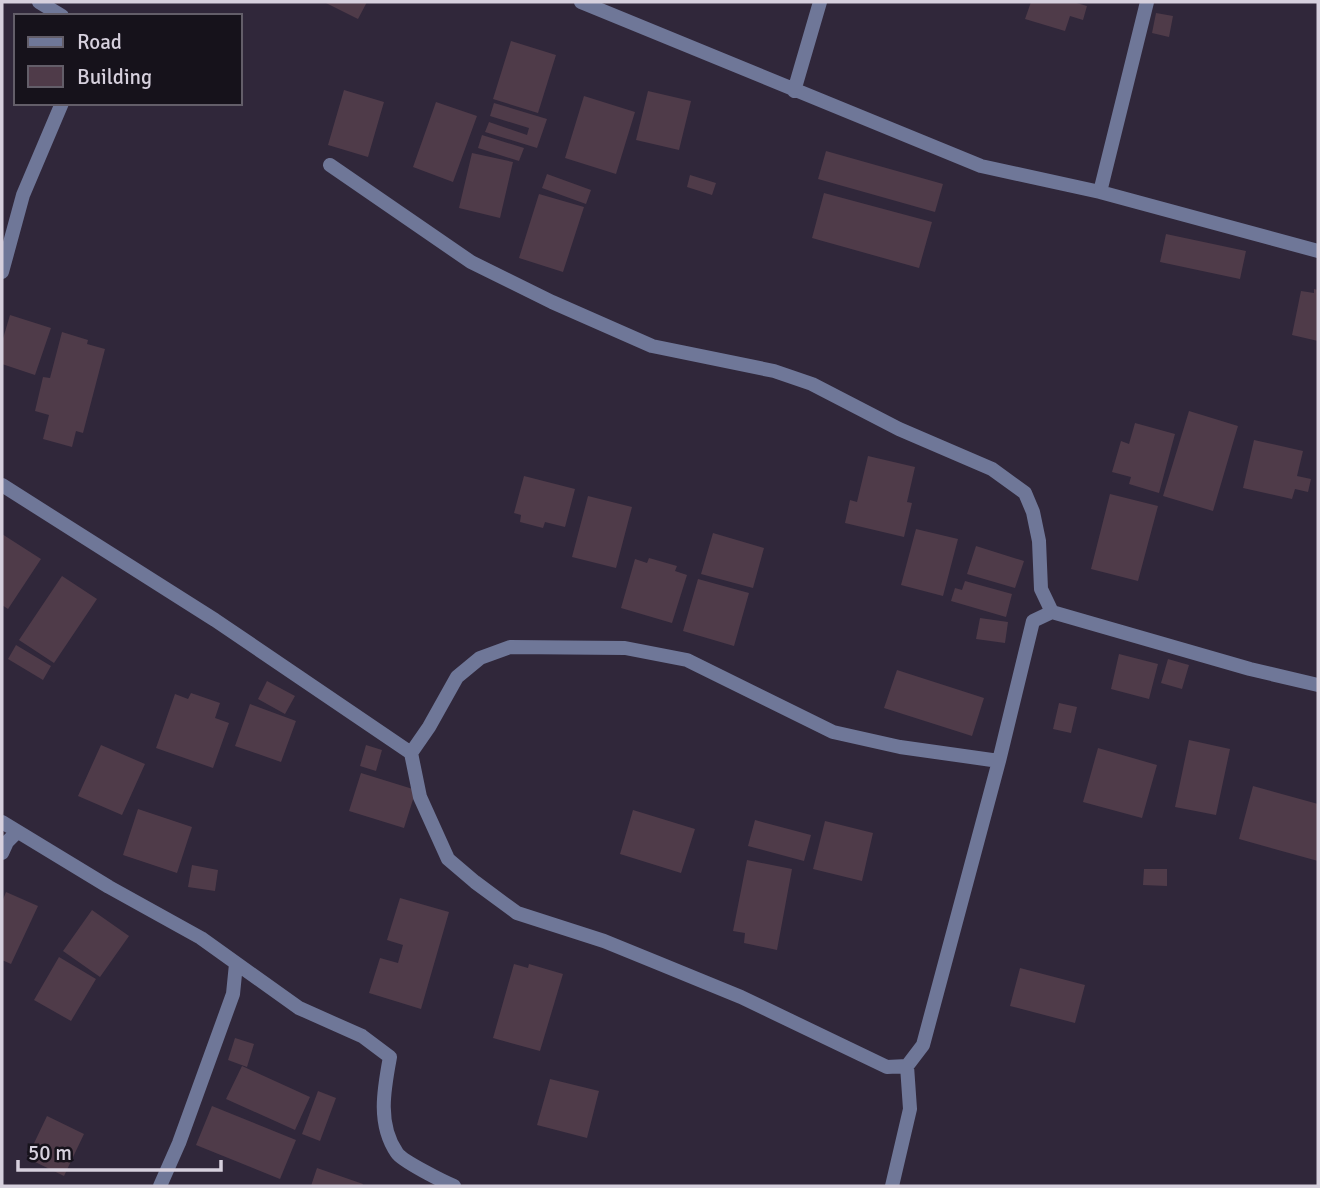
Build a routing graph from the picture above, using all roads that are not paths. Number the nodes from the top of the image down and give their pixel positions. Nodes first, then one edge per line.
1 (39, 2) edge
2 (581, 2) edge
3 (820, 2) edge
4 (1147, 2) edge
5 (59, 14) edge
6 (794, 91) junction
7 (61, 105) edge
8 (330, 165) dead end
9 (1100, 192) junction
10 (1318, 251) edge
11 (2, 272) edge
12 (2, 485) edge
13 (1052, 612) junction
14 (1318, 685) edge
15 (411, 753) junction
16 (999, 761) junction
17 (2, 822) edge
18 (17, 832) junction
19 (2, 853) edge
20 (236, 964) junction
21 (907, 1066) junction
22 (160, 1186) edge
23 (454, 1186) edge
24 (892, 1186) edge

1 - 5 street
2 - 6 street
3 - 6 street
4 - 9 street
6 - 9 street
7 - 11 street
8 - 13 street
9 - 10 street
12 - 15 street
13 - 14 street
13 - 16 street
15 - 16 street
15 - 21 street
16 - 21 street
17 - 18 street
18 - 19 street
18 - 20 street
20 - 22 street
20 - 23 street
21 - 24 street

